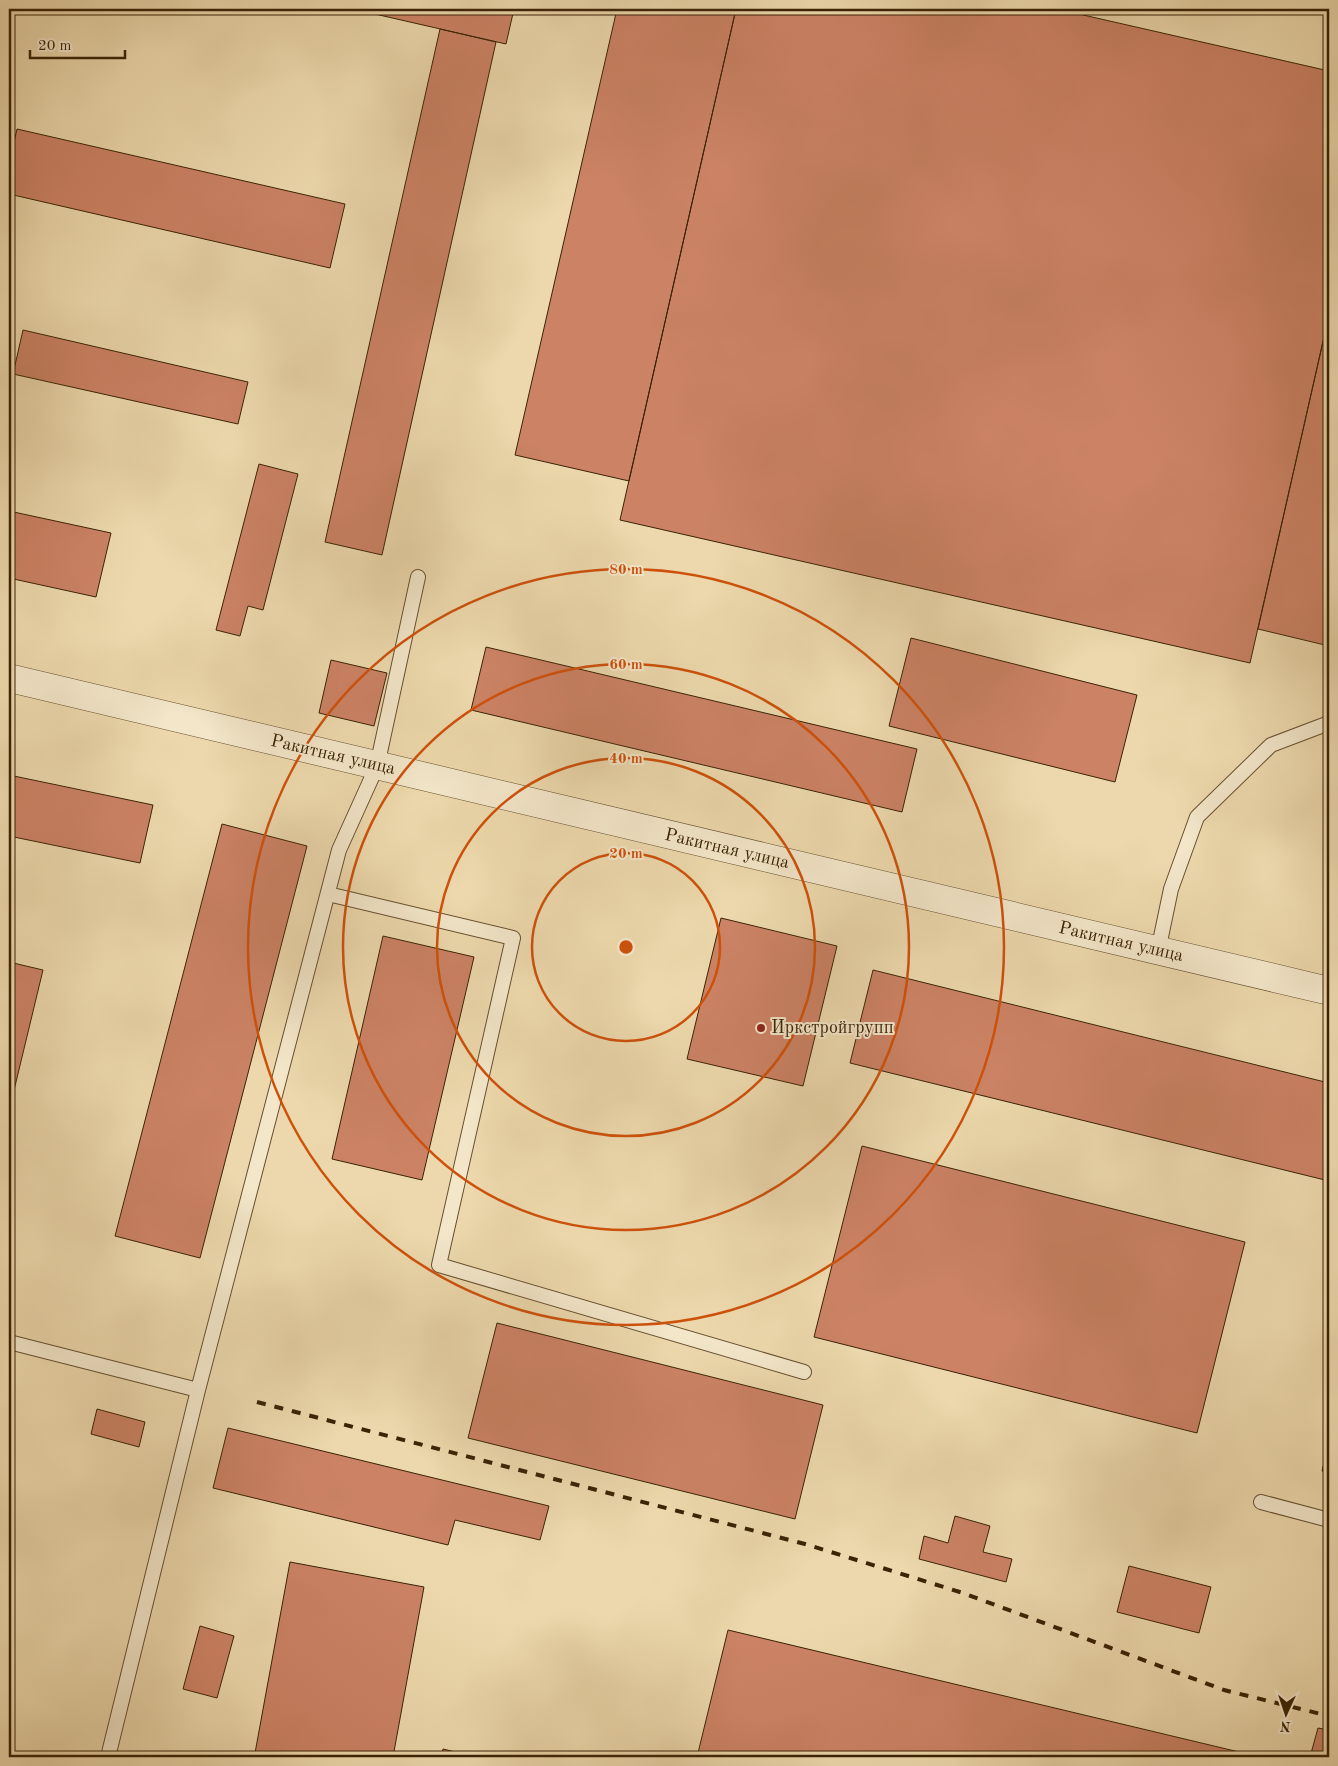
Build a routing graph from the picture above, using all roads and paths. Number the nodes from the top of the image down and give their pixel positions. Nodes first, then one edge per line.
1 (418, 578) dead end
2 (9, 678) edge
3 (1329, 723) edge
4 (376, 766) junction
5 (328, 894) junction
6 (1158, 950) junction
7 (1329, 991) edge
8 (9, 1342) edge
9 (804, 1372) dead end
10 (198, 1390) junction
11 (1261, 1502) dead end
12 (1329, 1520) edge
13 (108, 1757) edge

1 - 4 lane
2 - 4 street, Ракитная улица
3 - 6 lane
4 - 5 lane
4 - 6 street, Ракитная улица
5 - 9 lane
5 - 10 lane
6 - 7 street, Ракитная улица
8 - 10 lane
10 - 13 lane
11 - 12 lane

